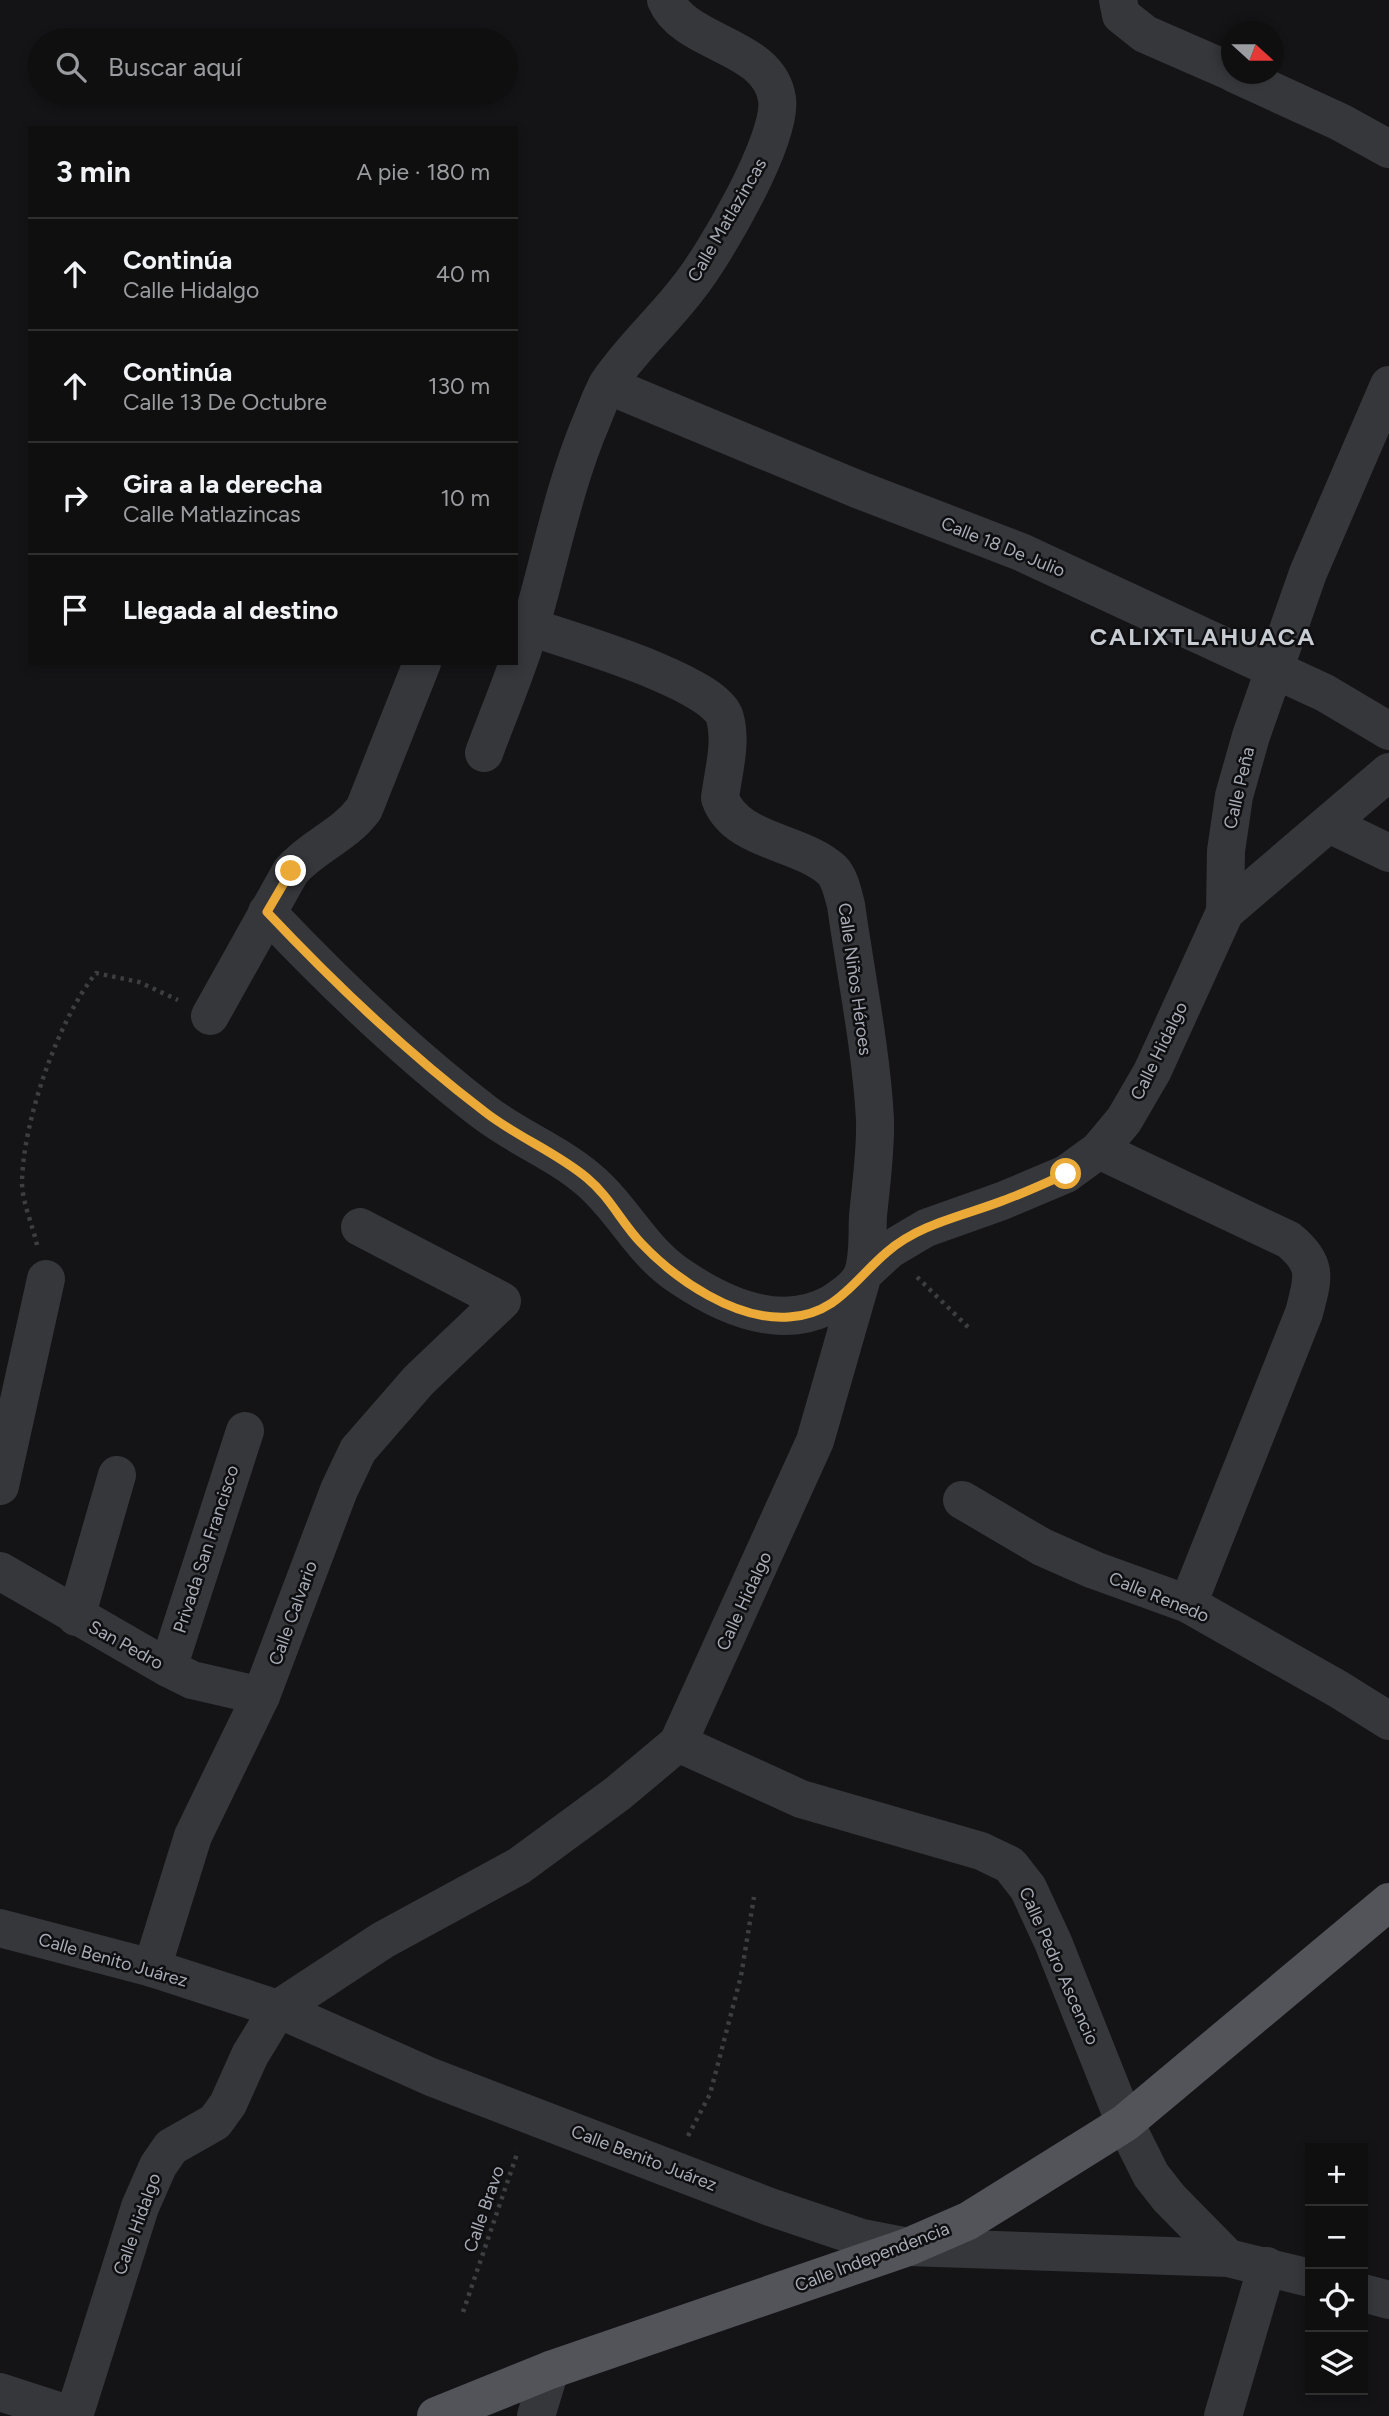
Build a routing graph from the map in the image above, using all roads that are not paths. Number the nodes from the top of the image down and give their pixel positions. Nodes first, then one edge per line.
1 (666, 0) edge
2 (1118, 0) edge
3 (1221, 68) edge
4 (1257, 84) edge
5 (1389, 149) edge
6 (607, 385) junction
7 (1389, 385) edge
8 (530, 626) junction
9 (518, 659) edge
10 (421, 665) edge
11 (516, 665) edge
12 (1274, 668) junction
13 (1389, 731) edge
14 (484, 753) dead end
15 (1389, 772) edge
16 (1329, 824) junction
17 (1389, 853) edge
18 (267, 912) junction
19 (1225, 912) junction
20 (210, 1016) road end
21 (1099, 1150) junction
22 (360, 1227) dead end
23 (876, 1262) junction
24 (47, 1279) road end
25 (245, 1431) dead end
26 (117, 1475) dead end
27 (0, 1486) edge
28 (962, 1500) dead end
29 (0, 1571) edge
30 (1188, 1604) junction
31 (76, 1617) junction
32 (168, 1668) junction
33 (261, 1696) junction
34 (1389, 1721) edge
35 (678, 1743) junction
36 (1389, 1902) edge
37 (0, 1928) edge
38 (152, 1968) junction
39 (278, 2009) junction
40 (1125, 2123) junction
41 (908, 2247) junction
42 (1228, 2258) junction
43 (1267, 2266) junction
44 (1305, 2277) edge
45 (1368, 2294) edge
46 (1389, 2300) edge
47 (550, 2370) junction
48 (0, 2392) edge
49 (74, 2416) edge
50 (436, 2416) edge
51 (536, 2416) edge
52 (1223, 2416) edge

1 - 6 street, Calle Matlazincas
2 - 3 street
4 - 5 street
6 - 8 street, Calle Matlazincas
6 - 12 street, Calle 18 De Julio
7 - 12 street, Calle Peña
8 - 9 street, Calle Matlazincas
8 - 23 street, Calle Niños Héroes
10 - 18 street
11 - 14 street, Calle Matlazincas
12 - 13 street, Calle 18 De Julio
12 - 19 street, Calle Peña
15 - 16 street, Calle Hidalgo
16 - 17 street
16 - 19 street, Calle Hidalgo
18 - 20 street
18 - 23 street
19 - 21 street, Calle Hidalgo
21 - 23 street, Calle Hidalgo
21 - 30 street
22 - 33 street, Calle Calvario
23 - 35 street, Calle Hidalgo
24 - 27 street
25 - 32 street, Privada San Francisco
26 - 31 street
28 - 30 street, Calle Renedo
29 - 31 street, San Pedro
30 - 34 street, Calle Renedo
31 - 32 street, San Pedro
32 - 33 street, San Pedro
33 - 38 street, Calle Calvario
35 - 39 street, Calle Hidalgo
35 - 40 street, Calle Pedro Ascencio
36 - 40 main road, Calle Independencia
37 - 38 street, Calle Benito Juárez
38 - 39 street, Calle Benito Juárez
39 - 41 street, Calle Benito Juárez
39 - 49 street, Calle Hidalgo
40 - 41 main road, Calle Independencia
40 - 42 street, Calle Pedro Ascencio
41 - 42 street, Calle Benito Juárez
41 - 47 main road, Calle Independencia
42 - 43 street, Calle Benito Juárez
43 - 44 street, Calle Benito Juárez
43 - 52 street
45 - 46 street
47 - 50 main road, Calle Independencia
47 - 51 street
48 - 49 street

